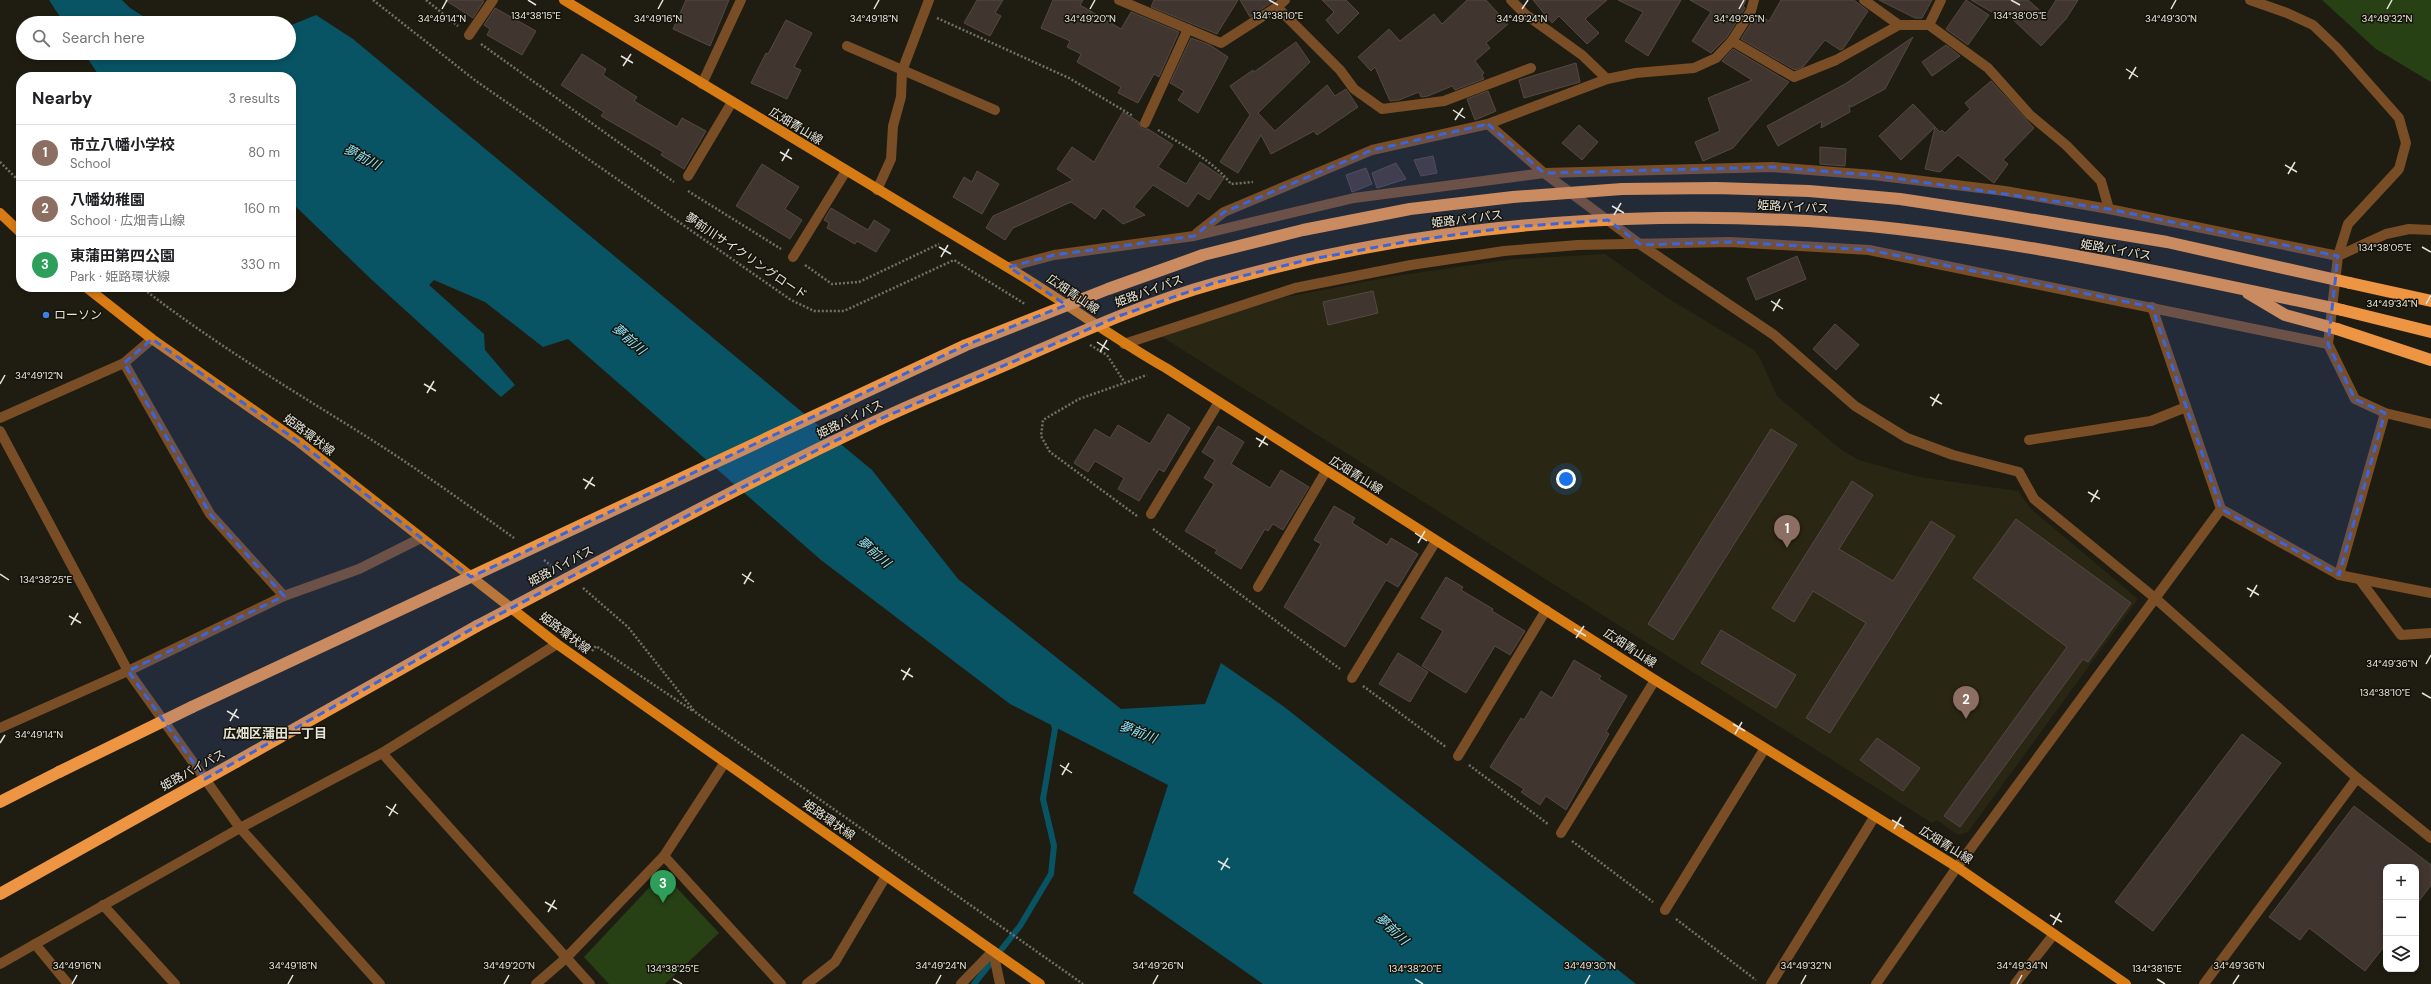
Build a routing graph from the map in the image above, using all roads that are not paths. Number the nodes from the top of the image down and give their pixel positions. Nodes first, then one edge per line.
1 (493, 0) edge
2 (564, 0) edge
3 (741, 0) edge
4 (929, 0) edge
5 (1119, 0) edge
6 (1285, 0) edge
7 (1511, 0) edge
8 (1754, 0) edge
9 (1864, 0) edge
10 (1941, 0) edge
11 (2250, 0) edge
12 (1277, 7) junction
13 (1899, 25) junction
14 (1929, 25) junction
15 (1188, 29) junction
16 (469, 35) road end
17 (1732, 42) junction
18 (847, 46) dead end
19 (1531, 68) dead end
20 (902, 71) junction
21 (1607, 79) junction
22 (702, 84) junction
23 (732, 102) junction
24 (995, 110) dead end
25 (1145, 123) road end
26 (1488, 124) junction
27 (846, 171) junction
28 (1544, 173) junction
29 (688, 176) dead end
30 (877, 190) junction
31 (2109, 208) junction
32 (0, 213) edge
33 (16, 228) edge
34 (2431, 230) edge
35 (1194, 236) junction
36 (1642, 245) junction
37 (793, 256) road end
38 (2338, 256) junction
39 (1008, 267) junction
40 (2239, 288) junction
41 (92, 292) edge
42 (2431, 301) edge
43 (2152, 307) junction
44 (2431, 332) edge
45 (152, 339) junction
46 (1124, 344) junction
47 (2328, 344) junction
48 (2431, 360) edge
49 (124, 363) junction
50 (1219, 402) junction
51 (2186, 407) junction
52 (2385, 413) junction
53 (0, 418) edge
54 (2431, 424) edge
55 (0, 431) edge
56 (2029, 440) dead end
57 (1326, 471) junction
58 (2221, 509) junction
59 (1151, 514) dead end
60 (421, 538) junction
61 (1436, 541) junction
62 (2339, 575) junction
63 (2360, 580) junction
64 (1258, 587) dead end
65 (2431, 593) edge
66 (284, 596) junction
67 (2155, 598) junction
68 (1546, 610) junction
69 (2431, 633) edge
70 (557, 644) junction
71 (128, 671) junction
72 (1352, 678) dead end
73 (1655, 680) junction
74 (0, 728) edge
75 (1765, 748) junction
76 (382, 753) junction
77 (1458, 756) dead end
78 (725, 762) junction
79 (2357, 778) junction
80 (0, 802) edge
81 (1876, 816) junction
82 (240, 828) junction
83 (1560, 833) dead end
84 (2431, 838) edge
85 (664, 856) junction
86 (1957, 867) junction
87 (886, 876) junction
88 (0, 894) edge
89 (103, 905) junction
90 (1664, 910) dead end
91 (2054, 934) junction
92 (35, 944) junction
93 (993, 951) junction
94 (566, 958) junction
95 (0, 964) edge
96 (68, 984) edge
97 (175, 984) edge
98 (380, 984) edge
99 (536, 984) edge
100 (590, 984) edge
101 (781, 984) edge
102 (808, 984) edge
103 (961, 984) edge
104 (1000, 984) edge
105 (1040, 984) edge
106 (1771, 984) edge
107 (1876, 984) edge
108 (2014, 984) edge
109 (2126, 984) edge
110 (2204, 984) edge

1 - 16 street
2 - 22 main road, 広畑青山線
3 - 22 street
4 - 20 street
5 - 15 street
6 - 12 street
7 - 21 street
8 - 17 street
9 - 13 street
10 - 14 street
11 - 38 street
12 - 15 street
12 - 19 street
13 - 14 street
13 - 17 street
14 - 31 street
15 - 25 street
17 - 21 street
18 - 20 street
20 - 24 street
20 - 30 street
21 - 26 street
22 - 23 main road, 広畑青山線
23 - 27 main road, 広畑青山線
23 - 29 street
26 - 28 street
26 - 35 street
27 - 30 main road, 広畑青山線
27 - 37 street
28 - 31 street
28 - 35 street
28 - 36 street
30 - 39 main road, 広畑青山線
31 - 38 street
32 - 33 main road
34 - 38 street
35 - 39 street
36 - 43 street
36 - 46 street
36 - 67 street
38 - 47 street
39 - 46 main road, 広畑青山線
40 - 44 highway, 姫路バイパス, bridge
40 - 48 highway, bridge
40 - 88 highway, 姫路バイパス, bridge
41 - 45 main road, 姫路環状線
42 - 80 highway, 姫路バイパス, bridge
43 - 47 street
43 - 51 street
45 - 49 street
45 - 60 main road, 姫路環状線
46 - 50 main road, 広畑青山線
47 - 52 street
49 - 53 street
49 - 66 street
50 - 57 main road, 広畑青山線
50 - 59 street
51 - 56 street
51 - 58 street
52 - 54 street
52 - 62 street
55 - 71 street
57 - 61 main road, 広畑青山線
57 - 64 street
58 - 62 street
58 - 67 street
60 - 66 street
60 - 70 main road, 姫路環状線
61 - 68 main road, 広畑青山線
61 - 72 street
62 - 63 street
63 - 65 street
63 - 69 street
66 - 71 street
67 - 79 street
67 - 86 street
68 - 73 main road, 広畑青山線
68 - 77 street
70 - 76 street
70 - 78 main road, 姫路環状線
71 - 74 street
71 - 82 street
73 - 75 main road, 広畑青山線
73 - 83 street
75 - 81 main road, 広畑青山線
75 - 90 street
76 - 82 street
76 - 94 street
78 - 85 street
78 - 87 main road, 姫路環状線
79 - 84 street
79 - 110 street
81 - 86 main road, 広畑青山線
81 - 106 street
82 - 89 street
82 - 98 street
85 - 94 street
85 - 101 street
86 - 91 main road, 広畑青山線
86 - 107 street
87 - 93 main road, 姫路環状線
87 - 102 street
89 - 92 street
89 - 97 street
91 - 108 street
91 - 109 main road, 広畑青山線
92 - 95 street
92 - 96 street
93 - 103 street
93 - 104 street
93 - 105 main road, 姫路環状線
94 - 99 street
94 - 100 street

